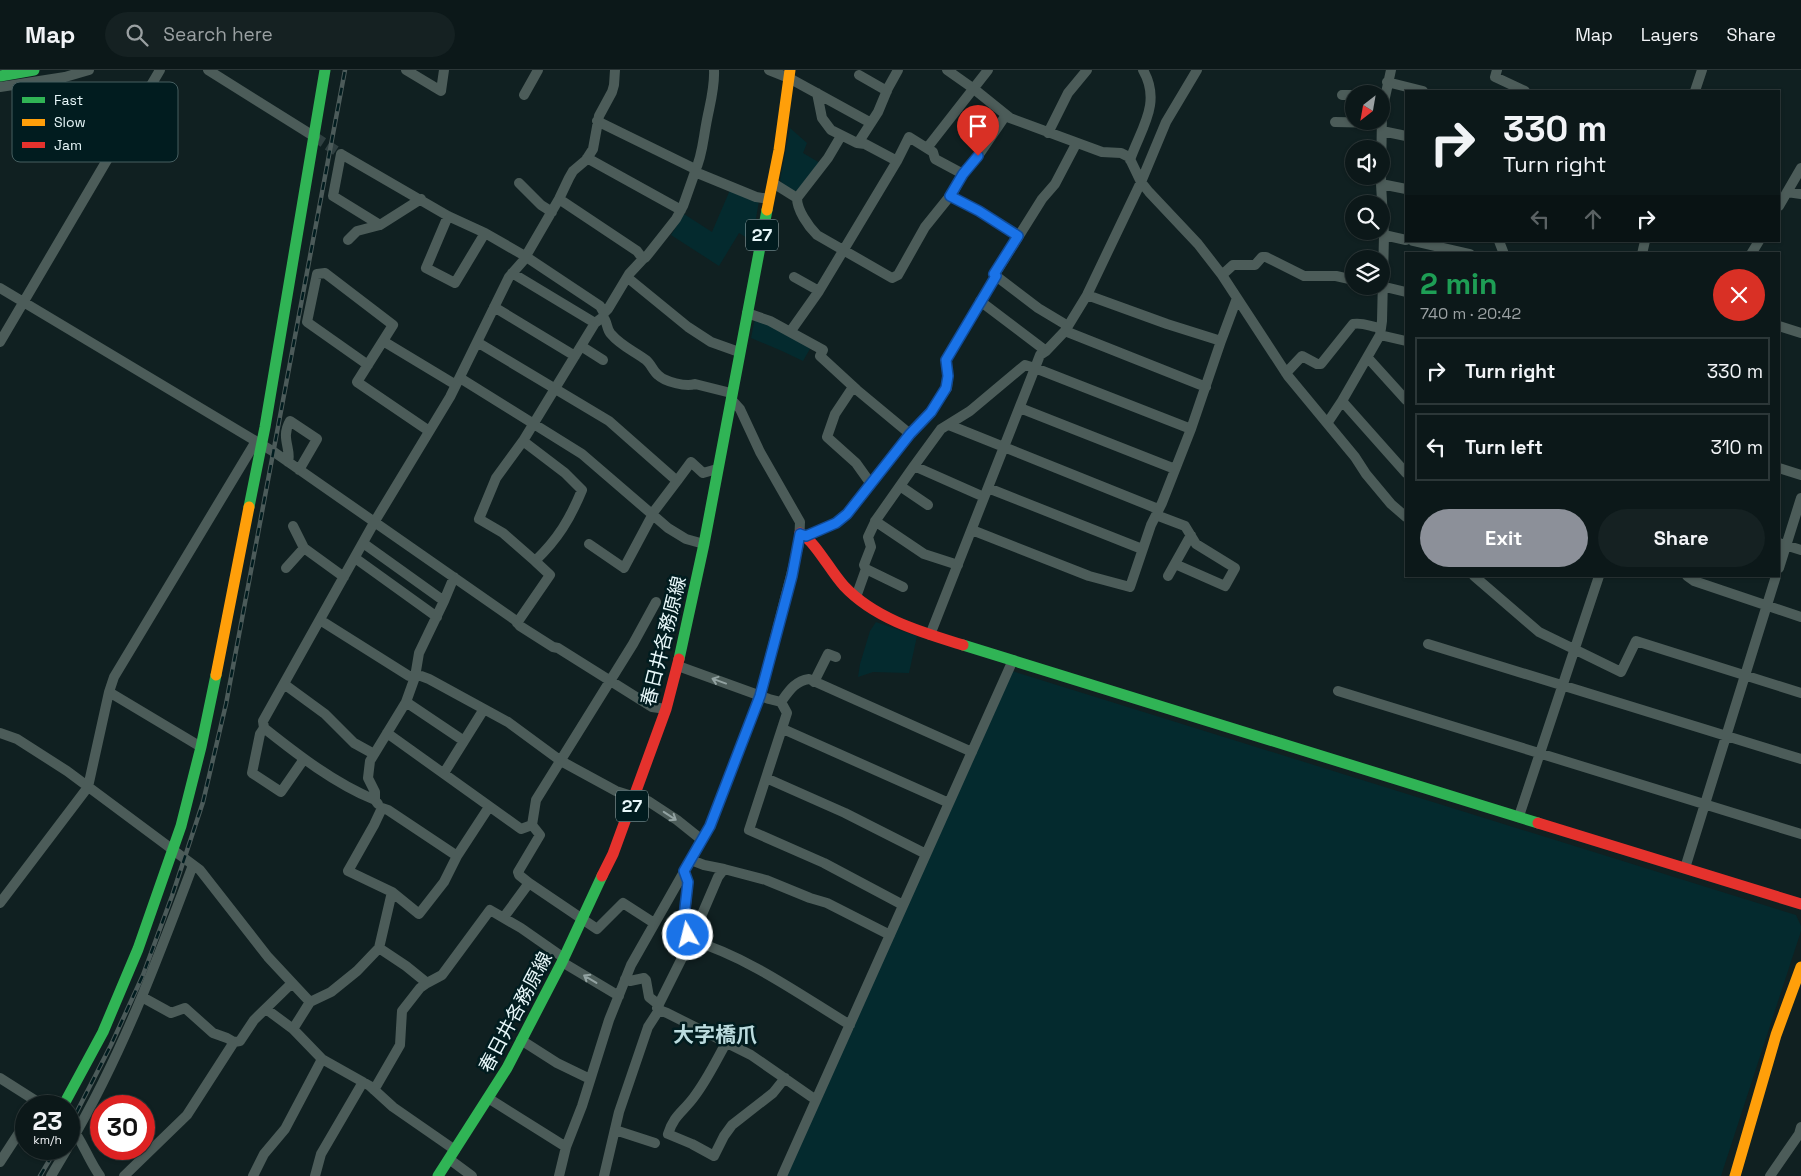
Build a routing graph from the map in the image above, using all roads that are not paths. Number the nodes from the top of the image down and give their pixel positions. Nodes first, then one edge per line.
1 (34, 70) edge
2 (88, 70) edge
3 (160, 70) edge
4 (208, 70) edge
5 (325, 70) edge
6 (406, 70) edge
7 (444, 70) edge
8 (538, 70) edge
9 (615, 70) edge
10 (714, 70) edge
11 (769, 70) edge
12 (898, 70) edge
13 (947, 70) edge
14 (988, 70) edge
15 (1088, 70) edge
16 (1143, 70) edge
17 (1197, 70) edge
18 (1391, 70) edge
19 (1498, 70) edge
20 (1702, 70) edge
21 (790, 74) edge
22 (859, 75) dead end
23 (0, 76) edge
24 (32, 82) edge
25 (153, 82) edge
26 (1387, 82) junction
27 (1386, 85) edge
28 (974, 89) junction
29 (1419, 90) edge
30 (1523, 90) edge
31 (1695, 90) edge
32 (887, 91) junction
33 (817, 94) junction
34 (524, 96) dead end
35 (1006, 115) junction
36 (597, 121) junction
37 (1335, 122) dead end
38 (871, 123) junction
39 (1345, 123) edge
40 (1390, 130) edge
41 (1048, 133) junction
42 (841, 136) junction
43 (1405, 136) edge
44 (315, 137) junction
45 (858, 143) junction
46 (1076, 144) junction
47 (927, 148) junction
48 (587, 158) junction
49 (1130, 160) junction
50 (106, 162) edge
51 (897, 162) junction
52 (1801, 168) edge
53 (695, 172) junction
54 (963, 174) junction
55 (773, 182) junction
56 (1141, 182) junction
57 (519, 183) dead end
58 (1386, 185) edge
59 (1405, 189) edge
60 (1787, 192) junction
61 (1801, 194) edge
62 (950, 196) junction
63 (797, 198) junction
64 (421, 199) junction
65 (559, 200) junction
66 (769, 200) junction
67 (1780, 204) edge
68 (681, 210) junction
69 (552, 212) junction
70 (448, 216) junction
71 (380, 225) junction
72 (485, 234) junction
73 (1018, 236) junction
74 (1390, 236) edge
75 (348, 240) dead end
76 (1405, 240) edge
77 (1417, 242) edge
78 (844, 250) junction
79 (1461, 252) edge
80 (526, 256) junction
81 (643, 258) junction
82 (512, 272) junction
83 (1222, 275) junction
84 (996, 276) junction
85 (794, 277) dead end
86 (628, 278) junction
87 (1345, 278) edge
88 (0, 288) edge
89 (1390, 288) edge
90 (819, 291) junction
91 (1405, 292) edge
92 (1087, 295) junction
93 (1382, 295) edge
94 (1237, 298) junction
95 (980, 300) junction
96 (24, 302) junction
97 (494, 307) junction
98 (747, 313) junction
99 (601, 318) junction
100 (1780, 326) edge
101 (1066, 329) junction
102 (790, 332) junction
103 (1381, 332) junction
104 (1801, 333) edge
105 (1221, 340) junction
106 (383, 341) junction
107 (1405, 341) edge
108 (0, 342) edge
109 (477, 342) junction
110 (581, 346) junction
111 (1046, 351) junction
112 (739, 352) junction
113 (575, 356) junction
114 (1368, 358) junction
115 (603, 360) dead end
116 (368, 365) junction
117 (1035, 368) junction
118 (1286, 373) junction
119 (458, 381) junction
120 (853, 386) junction
121 (556, 388) junction
122 (1206, 388) junction
123 (731, 396) junction
124 (1405, 399) edge
125 (1342, 401) junction
126 (1020, 408) junction
127 (1328, 422) junction
128 (534, 424) junction
129 (948, 425) junction
130 (1191, 429) junction
131 (429, 431) junction
132 (910, 434) junction
133 (523, 441) junction
134 (258, 442) junction
135 (1004, 448) junction
136 (288, 462) junction
137 (914, 466) junction
138 (1780, 468) edge
139 (717, 469) junction
140 (1175, 469) junction
141 (299, 470) junction
142 (1405, 472) edge
143 (1801, 475) edge
144 (677, 481) junction
145 (871, 484) junction
146 (900, 486) junction
147 (986, 493) junction
148 (1801, 498) edge
149 (928, 504) dead end
150 (1157, 512) junction
151 (652, 515) junction
152 (1405, 516) edge
153 (875, 521) junction
154 (376, 522) junction
155 (292, 526) dead end
156 (972, 530) junction
157 (803, 535) junction
158 (1191, 535) junction
159 (363, 543) junction
160 (589, 544) dead end
161 (704, 544) junction
162 (1782, 544) edge
163 (304, 548) junction
164 (1142, 548) junction
165 (1801, 550) edge
166 (355, 558) junction
167 (1780, 560) edge
168 (535, 561) junction
169 (1175, 564) junction
170 (958, 565) junction
171 (286, 568) dead end
172 (866, 569) junction
173 (1168, 576) dead end
174 (344, 577) junction
175 (454, 577) junction
176 (1475, 577) edge
177 (1598, 577) edge
178 (1688, 577) edge
179 (1776, 577) edge
180 (903, 587) dead end
181 (856, 597) junction
182 (444, 601) junction
183 (656, 602) dead end
184 (1767, 606) junction
185 (436, 617) junction
186 (1801, 617) edge
187 (320, 620) junction
188 (517, 623) junction
189 (930, 635) junction
190 (1428, 644) dead end
191 (1575, 649) junction
192 (836, 657) dead end
193 (1013, 660) junction
194 (678, 666) junction
195 (1745, 676) junction
196 (415, 677) junction
197 (610, 679) junction
198 (814, 682) junction
199 (284, 684) junction
200 (1562, 686) junction
201 (1338, 691) dead end
202 (110, 692) junction
203 (1801, 693) edge
204 (760, 696) junction
205 (406, 702) junction
206 (782, 702) junction
207 (484, 709) junction
208 (666, 709) junction
209 (264, 728) junction
210 (782, 729) junction
211 (0, 733) edge
212 (387, 733) junction
213 (1726, 736) junction
214 (464, 741) junction
215 (201, 748) junction
216 (972, 752) junction
217 (1540, 753) junction
218 (374, 754) junction
219 (304, 759) junction
220 (1801, 759) edge
221 (561, 761) junction
222 (444, 773) junction
223 (766, 778) junction
224 (88, 787) junction
225 (635, 797) junction
226 (375, 800) junction
227 (949, 803) junction
228 (1705, 804) junction
229 (489, 807) junction
230 (382, 808) junction
231 (1519, 816) junction
232 (532, 825) junction
233 (1801, 834) edge
234 (702, 840) junction
235 (174, 849) junction
236 (926, 854) junction
237 (457, 856) junction
238 (691, 860) junction
239 (194, 865) junction
240 (1685, 868) junction
241 (724, 869) junction
242 (684, 871) junction
243 (529, 883) junction
244 (392, 892) junction
245 (0, 903) edge
246 (1801, 904) edge
247 (903, 905) junction
248 (504, 917) junction
249 (582, 920) junction
250 (654, 923) junction
251 (890, 935) junction
252 (691, 940) junction
253 (378, 948) junction
254 (563, 960) junction
255 (1801, 967) edge
256 (625, 980) junction
257 (292, 983) junction
258 (427, 984) junction
259 (619, 996) junction
260 (142, 997) junction
261 (310, 1002) junction
262 (659, 1008) junction
263 (266, 1009) junction
264 (850, 1025) junction
265 (293, 1029) junction
266 (521, 1040) junction
267 (234, 1042) junction
268 (726, 1043) junction
269 (322, 1059) junction
270 (0, 1078) edge
271 (785, 1078) junction
272 (590, 1079) junction
273 (363, 1082) junction
274 (374, 1090) junction
275 (25, 1095) edge
276 (70, 1095) edge
277 (488, 1098) junction
278 (816, 1100) junction
279 (80, 1126) edge
280 (615, 1130) junction
281 (1800, 1132) edge
282 (15, 1137) edge
283 (80, 1142) edge
284 (655, 1143) dead end
285 (566, 1146) junction
286 (452, 1155) junction
287 (1, 1157) edge
288 (60, 1160) edge
289 (51, 1176) edge
290 (100, 1176) edge
291 (124, 1176) edge
292 (253, 1176) edge
293 (315, 1176) edge
294 (438, 1176) edge
295 (472, 1176) edge
296 (559, 1176) edge
297 (604, 1176) edge
298 (782, 1176) edge
299 (1735, 1176) edge
300 (1770, 1176) edge

1 - 23 main road
2 - 24 street
3 - 25 street
4 - 44 street
5 - 44 main road
6 - 7 street
8 - 34 street
9 - 36 street
10 - 53 street
11 - 21 street
12 - 32 street
13 - 28 street
14 - 28 street
15 - 41 street
16 - 49 street
17 - 56 street
18 - 26 street
19 - 30 street
20 - 31 street
21 - 33 street
21 - 55 main road, 春日井各務原線 / 27
22 - 32 street
26 - 27 street
26 - 29 street
28 - 35 street
28 - 47 street
32 - 38 street
33 - 38 street
33 - 42 street
35 - 41 street
35 - 54 street
36 - 48 street
36 - 53 street
37 - 39 street
38 - 45 street
40 - 43 street
41 - 46 street
42 - 45 street
42 - 63 street
44 - 134 main road
45 - 51 street
46 - 49 street
46 - 73 street
47 - 51 street
47 - 54 street
48 - 65 street
48 - 68 street
49 - 56 street
50 - 96 street
51 - 78 street
52 - 60 street
53 - 66 street
53 - 68 street
54 - 62 street
55 - 63 street
55 - 66 main road, 春日井各務原線 / 27
56 - 83 street
56 - 92 street
57 - 69 street
58 - 59 street
60 - 61 street
60 - 67 street
62 - 73 street
62 - 78 street
63 - 78 street
64 - 70 street
64 - 71 street
64 - 71 street
65 - 69 street
65 - 81 street
66 - 98 main road, 春日井各務原線 / 27
68 - 81 street
69 - 80 street
70 - 72 street
70 - 72 street
71 - 75 street
72 - 80 street
73 - 84 street
74 - 76 street
77 - 79 street
78 - 90 street
80 - 82 street
80 - 99 street
81 - 86 street
82 - 97 street
82 - 99 street
83 - 87 street
83 - 94 street
84 - 95 street
84 - 101 street
85 - 90 street
86 - 99 street
86 - 112 street
88 - 96 street
89 - 91 street
90 - 102 street
92 - 101 street
92 - 105 street
93 - 103 street
94 - 105 street
94 - 118 street
95 - 111 street
95 - 132 street
96 - 108 street
96 - 134 street
97 - 109 street
97 - 113 street
98 - 102 street
98 - 112 main road, 春日井各務原線 / 27
99 - 110 street
99 - 123 street
100 - 104 street
101 - 111 street
101 - 122 street
102 - 120 street
103 - 107 street
103 - 114 street
103 - 118 street
105 - 122 street
106 - 116 street
106 - 116 street
106 - 119 street
109 - 119 street
109 - 121 street
110 - 113 street
110 - 115 street
111 - 117 street
112 - 123 main road, 春日井各務原線 / 27
113 - 121 street
114 - 124 street
114 - 125 street
116 - 131 street
117 - 126 street
117 - 129 street
117 - 130 street
118 - 127 street
119 - 128 street
119 - 131 street
120 - 132 street
120 - 145 street
121 - 128 street
121 - 144 street
122 - 130 street
123 - 139 main road, 春日井各務原線 / 27
123 - 157 street
125 - 127 street
125 - 142 street
126 - 135 street
126 - 140 street
127 - 152 street
128 - 133 street
128 - 151 street
129 - 135 street
129 - 137 street
130 - 140 street
131 - 154 street
132 - 145 street
133 - 168 street
133 - 168 street
134 - 136 street
134 - 202 street
134 - 215 main road
135 - 147 street
135 - 150 street
136 - 141 street
136 - 141 street
137 - 146 street
137 - 147 street
138 - 143 street
139 - 144 street
139 - 161 main road, 春日井各務原線 / 27
140 - 150 street
141 - 154 street
144 - 151 street
145 - 157 street
146 - 149 street
146 - 153 street
147 - 156 street
147 - 164 street
148 - 162 street
150 - 158 street
150 - 164 street
151 - 160 street
151 - 161 street
153 - 170 street
153 - 172 street
154 - 159 street
154 - 175 street
155 - 163 street
156 - 164 street
156 - 170 street
157 - 181 main road
157 - 204 street
158 - 169 street
158 - 169 street
159 - 166 street
159 - 182 street
161 - 194 main road, 春日井各務原線 / 27
162 - 165 street
162 - 167 street
163 - 171 street
163 - 174 street
166 - 174 street
166 - 185 street
168 - 188 street
169 - 173 street
170 - 189 street
172 - 180 street
172 - 181 street
174 - 187 street
175 - 182 street
175 - 188 street
176 - 191 street
177 - 191 street
178 - 184 street
179 - 184 street
181 - 189 main road
182 - 185 street
183 - 197 street
184 - 186 street
184 - 195 street
185 - 196 street
187 - 196 street
187 - 199 street
188 - 197 street
189 - 193 main road
190 - 200 street
191 - 195 street
191 - 200 street
192 - 198 street
193 - 216 street
193 - 231 main road
204 -> 194 street
194 - 208 main road, 春日井各務原線 / 27
195 - 203 street
195 - 213 street
196 - 205 street
196 - 207 street
197 - 208 street
197 - 221 street
198 - 206 street
198 - 216 street
199 - 209 street
199 - 218 street
200 - 213 street
200 - 217 street
201 - 217 street
202 - 215 street
202 - 224 street
204 - 206 street
204 - 234 street
205 - 212 street
205 - 214 street
206 - 210 street
207 - 214 street
207 - 221 street
208 - 225 main road, 春日井各務原線 / 27
209 - 219 street
209 - 219 street
210 - 223 street
210 - 227 street
211 - 224 street
212 - 218 street
212 - 222 street
213 - 220 street
213 - 228 street
214 - 222 street
215 - 235 main road
216 - 227 street
217 - 228 street
217 - 231 street
218 - 226 street
219 - 226 street
221 - 225 street
221 - 232 street
222 - 229 street
223 - 236 street
223 - 247 street
224 - 235 street
224 - 245 street
225 -> 234 street
225 - 249 main road, 春日井各務原線 / 27
226 - 230 street
227 - 236 street
228 - 233 street
228 - 240 street
229 - 232 street
229 - 237 street
230 - 237 street
230 - 244 street
231 - 240 main road
232 - 243 street
234 - 238 street
235 - 239 street
235 - 276 main road
236 - 247 street
237 - 244 street
238 - 241 street
238 - 242 street
239 - 257 street
239 - 260 street
240 - 246 main road
241 - 251 street
241 - 252 street
242 - 250 street
242 - 252 street
243 - 248 street
243 - 249 street
244 - 253 street
247 - 251 street
248 - 254 street
248 - 258 street
249 - 250 street
249 - 254 main road, 春日井各務原線 / 27
250 - 256 street
251 - 264 street
252 - 262 street
252 - 264 street
253 - 258 street
253 - 261 street
259 -> 254 street
254 - 266 main road, 春日井各務原線 / 27
255 - 299 main road
256 - 259 street
256 - 262 street
257 - 261 street
257 - 263 street
258 - 274 street
259 - 272 street
260 - 267 street
260 - 279 street
261 - 265 street
262 - 268 street
262 - 280 street
263 - 265 street
263 - 267 street
264 - 278 street
265 - 269 street
266 - 272 street
266 - 277 main road, 春日井各務原線 / 27
267 - 291 street
268 - 271 street
268 - 271 street
269 - 273 street
269 - 292 street
270 - 275 street
271 - 278 street
272 - 285 street
273 - 274 street
273 - 293 street
274 - 286 street
277 - 285 street
277 - 286 main road, 春日井各務原線 / 27
278 - 298 street
280 - 284 street
280 - 297 street
281 - 300 street
282 - 287 street
283 - 290 street
285 - 296 street
286 - 294 main road, 春日井各務原線 / 27
286 - 295 street
288 - 289 street

